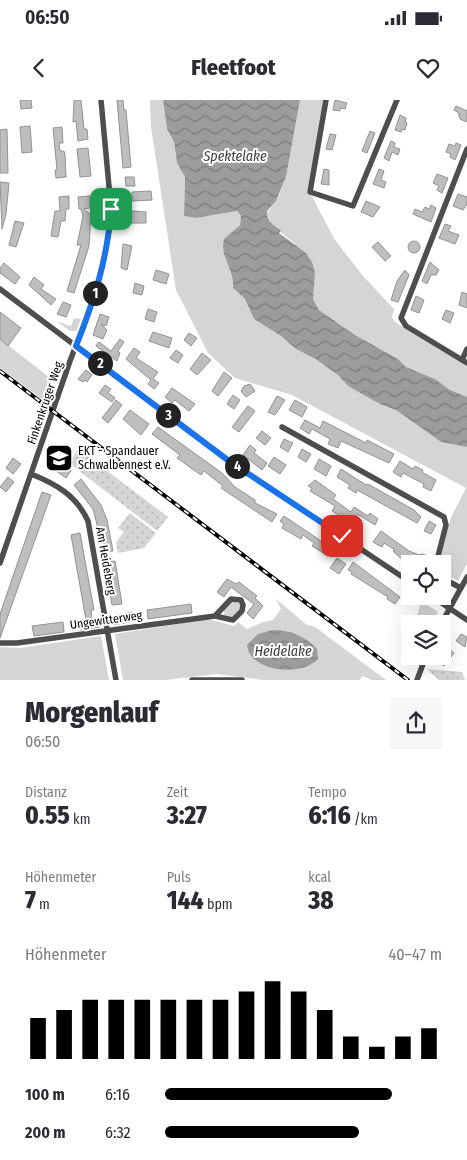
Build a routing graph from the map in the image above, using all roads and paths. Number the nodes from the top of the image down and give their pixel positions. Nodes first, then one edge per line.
1 (101, 100) edge
2 (326, 100) edge
3 (397, 100) edge
4 (467, 149) edge
5 (0, 289) edge
6 (76, 346) junction
7 (467, 349) edge
8 (465, 361) edge
9 (282, 427) dead end
10 (31, 474) junction
11 (438, 555) edge
12 (0, 563) edge
13 (401, 576) edge
14 (467, 577) edge
15 (451, 583) edge
16 (461, 588) junction
17 (444, 605) edge
18 (450, 609) junction
19 (446, 615) edge
20 (215, 616) junction
21 (467, 620) edge
22 (108, 630) junction
23 (0, 643) edge
24 (423, 665) edge
25 (116, 680) edge
26 (192, 680) edge
27 (242, 680) edge
28 (417, 680) edge

1 - 6 street, Finkenkruger Weg
2 - 3 street
4 - 8 street
5 - 6 street
6 - 10 street, Finkenkruger Weg
6 - 13 street
7 - 8 street
9 - 11 street
10 - 12 street, Finkenkruger Weg
10 - 22 street, Am Heideberg
14 - 16 street
15 - 16 street
16 - 18 street
17 - 18 street
18 - 19 street
18 - 21 street
20 - 20 street, Ungewitterweg
20 - 22 street, Ungewitterweg
22 - 23 street, Ungewitterweg
22 - 25 street, Am Heideberg
24 - 28 street
26 - 27 street

